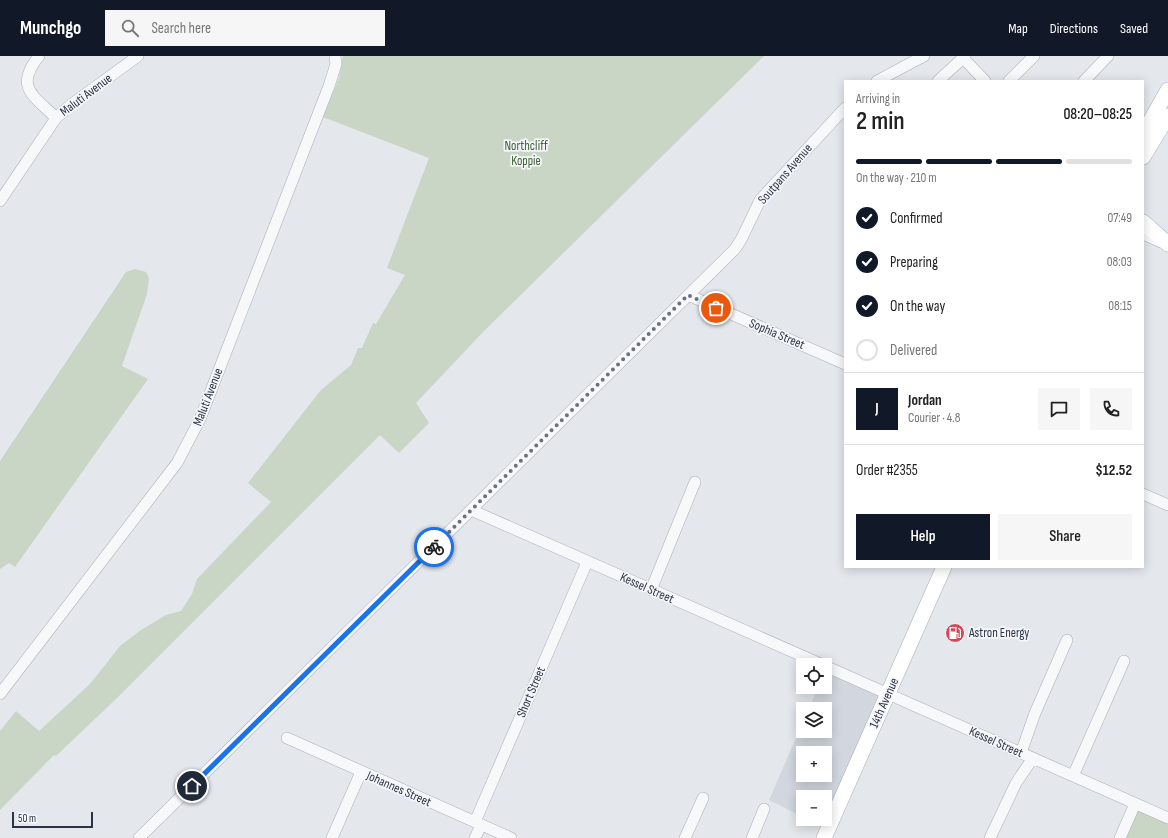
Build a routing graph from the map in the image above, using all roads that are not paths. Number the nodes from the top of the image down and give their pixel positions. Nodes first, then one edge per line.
1 (39, 56) edge
2 (138, 56) edge
3 (335, 56) edge
4 (924, 56) edge
5 (1034, 56) edge
6 (1108, 56) edge
7 (964, 57) edge
8 (879, 80) edge
9 (939, 80) edge
10 (983, 80) edge
11 (1010, 80) edge
12 (1085, 80) edge
13 (1168, 90) edge
14 (844, 109) edge
15 (1168, 116) edge
16 (56, 118) junction
17 (1148, 137) edge
18 (1144, 153) edge
19 (1144, 163) edge
20 (0, 201) edge
21 (1144, 223) edge
22 (1144, 234) edge
23 (1168, 245) edge
24 (688, 295) junction
25 (844, 364) edge
26 (696, 482) dead end
27 (1144, 494) edge
28 (1168, 505) edge
29 (471, 510) junction
30 (587, 562) junction
31 (944, 568) edge
32 (651, 590) junction
33 (1067, 640) dead end
34 (808, 658) edge
35 (1124, 661) dead end
36 (832, 668) edge
37 (888, 693) junction
38 (0, 694) edge
39 (288, 738) dead end
40 (1022, 753) junction
41 (1033, 758) junction
42 (361, 772) junction
43 (1073, 776) junction
44 (703, 798) dead end
45 (1135, 804) junction
46 (764, 809) dead end
47 (1168, 818) edge
48 (478, 823) junction
49 (139, 838) edge
50 (332, 838) edge
51 (475, 838) edge
52 (511, 838) edge
53 (685, 838) edge
54 (752, 838) edge
55 (824, 838) edge
56 (990, 838) edge
57 (1120, 838) edge

1 - 16 street
2 - 16 street, Maluti Avenue
3 - 38 street, Maluti Avenue
4 - 8 street
5 - 11 street
6 - 12 street
7 - 9 street
7 - 10 street
13 - 17 main road
14 - 24 street, Soutpans Avenue
15 - 17 main road
16 - 20 street, Maluti Avenue
17 - 18 main road
17 - 19 main road
21 - 23 main road
22 - 23 street
24 - 25 street, Sophia Street
24 - 29 street, Soutpans Avenue
26 - 32 street
27 - 28 street
29 - 30 street, Kessel Street
29 - 49 street, Soutpans Avenue
30 - 32 street, Kessel Street
30 - 48 street, Short Street
31 - 37 main road, 14th Avenue
32 - 34 street, Kessel Street
33 - 40 street
35 - 43 street
36 - 37 street, Kessel Street
37 - 40 street, Kessel Street
37 - 55 main road, 14th Avenue
39 - 42 street, Johannes Street
40 - 41 street, Kessel Street
41 - 43 street, Kessel Street
41 - 56 street
42 - 48 street, Johannes Street
42 - 50 street
43 - 45 street, Kessel Street
44 - 53 street
45 - 47 street, Kessel Street
45 - 57 street
46 - 54 street
48 - 51 street, Short Street
48 - 52 street, Johannes Street

